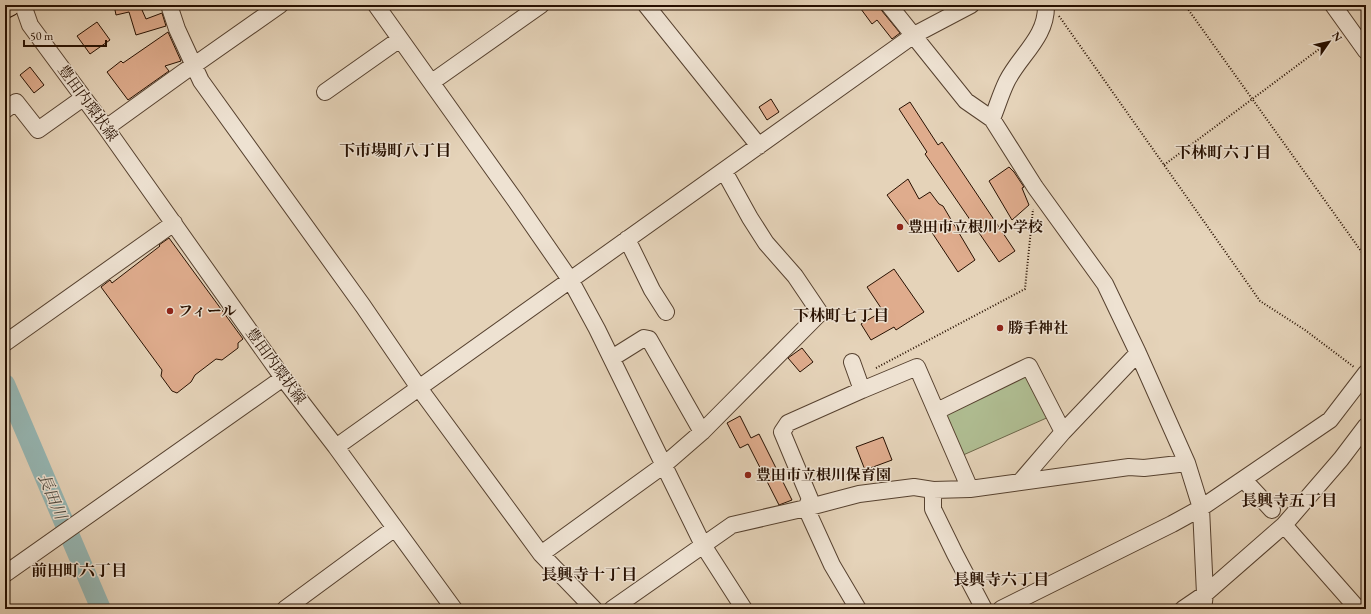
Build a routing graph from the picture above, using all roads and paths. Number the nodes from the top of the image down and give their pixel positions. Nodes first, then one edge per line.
1 (9, 5) edge
2 (23, 5) edge
3 (168, 5) edge
4 (280, 5) edge
5 (376, 5) edge
6 (541, 5) edge
7 (646, 5) edge
8 (889, 5) edge
9 (971, 5) edge
10 (1185, 5) edge
11 (1333, 5) edge
12 (5, 7) edge
13 (1051, 8) edge
14 (30, 25) junction
15 (1349, 27) junction
16 (914, 35) junction
17 (400, 39) junction
18 (1366, 51) edge
19 (194, 66) junction
20 (432, 82) junction
21 (324, 92) dead end
22 (83, 98) junction
23 (1252, 99) junction
24 (5, 110) edge
25 (992, 119) junction
26 (106, 128) junction
27 (759, 146) junction
28 (1164, 165) junction
29 (724, 171) junction
30 (1035, 187) junction
31 (174, 223) junction
32 (627, 239) junction
33 (1366, 258) edge
34 (571, 281) junction
35 (666, 312) dead end
36 (5, 343) edge
37 (1138, 353) junction
38 (612, 358) junction
39 (852, 362) dead end
40 (1365, 374) edge
41 (284, 378) junction
42 (860, 384) junction
43 (419, 388) junction
44 (937, 411) junction
45 (1366, 426) edge
46 (702, 432) junction
47 (1063, 432) junction
48 (336, 447) junction
49 (1187, 463) junction
50 (664, 465) junction
51 (1244, 480) junction
52 (1020, 482) junction
53 (970, 489) junction
54 (933, 490) junction
55 (806, 508) junction
56 (1201, 508) junction
57 (1272, 510) dead end
58 (1284, 525) junction
59 (396, 528) junction
60 (703, 545) junction
61 (541, 554) junction
62 (5, 574) edge
63 (1204, 601) edge
64 (285, 609) edge
65 (454, 609) edge
66 (594, 609) edge
67 (612, 609) edge
68 (744, 609) edge
69 (858, 609) edge
70 (984, 609) edge
71 (1001, 609) edge
72 (1184, 609) edge
73 (1358, 609) edge

1 - 12 highway
2 - 14 street, 豊田内環状線
3 - 19 street
4 - 19 street
5 - 17 street
6 - 20 street
7 - 27 street
8 - 16 street
9 - 16 street
10 - 23 path
11 - 15 street
12 - 14 street, 豊田内環状線
13 - 25 street
13 - 28 path
14 - 22 street, 豊田内環状線
15 - 18 street
15 - 23 path
16 - 25 street
16 - 27 street
17 - 20 street
17 - 21 street
19 - 26 street
19 - 43 street
20 - 34 street
22 - 24 street
22 - 26 street, 豊田内環状線
23 - 28 path
23 - 33 path
25 - 30 street
26 - 31 street, 豊田内環状線
27 - 29 street
28 - 40 path
29 - 32 street
29 - 46 street
30 - 37 street
30 - 42 path
31 - 36 street
31 - 41 street, 豊田内環状線
32 - 34 street
32 - 35 street
34 - 38 street
34 - 43 street
37 - 47 street
37 - 49 street
38 - 46 street
38 - 50 street
39 - 42 street
40 - 51 street
41 - 48 street, 豊田内環状線
41 - 62 street
42 - 44 street
42 - 55 street
43 - 48 street
43 - 61 street
44 - 47 street
44 - 53 street
45 - 58 street
46 - 50 street
47 - 52 street
48 - 59 street, 豊田内環状線
49 - 52 street
49 - 56 street
50 - 60 street
50 - 61 street
51 - 56 street
51 - 57 street
52 - 53 street
53 - 54 street
54 - 55 street
54 - 70 street
55 - 60 street
55 - 69 street
56 - 63 street
56 - 71 street
58 - 63 street
58 - 73 street
59 - 64 street
59 - 65 street, 豊田内環状線
60 - 67 street
60 - 68 street
61 - 66 street
63 - 72 street

